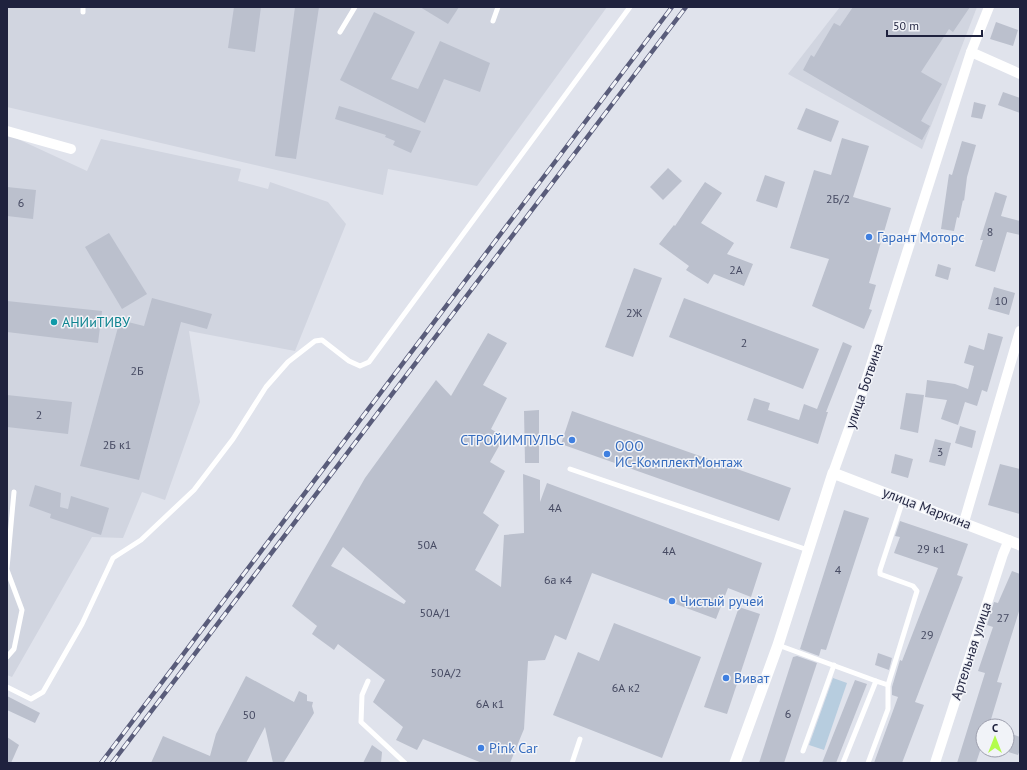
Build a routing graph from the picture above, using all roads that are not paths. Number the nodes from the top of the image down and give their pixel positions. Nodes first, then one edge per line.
1 (355, 7) edge
2 (498, 7) edge
3 (630, 7) edge
4 (990, 7) edge
5 (493, 21) dead end
6 (340, 32) dead end
7 (971, 52) junction
8 (1020, 74) edge
9 (7, 131) edge
10 (71, 149) dead end
11 (1020, 331) edge
12 (570, 469) dead end
13 (833, 473) junction
14 (14, 492) dead end
15 (904, 499) junction
16 (964, 522) junction
17 (1009, 540) junction
18 (1020, 545) edge
19 (808, 550) junction
20 (7, 569) edge
21 (778, 645) junction
22 (7, 657) edge
23 (834, 665) junction
24 (368, 681) dead end
25 (876, 681) junction
26 (888, 685) junction
27 (7, 687) edge
28 (580, 739) dead end
29 (803, 751) dead end
30 (405, 763) edge
31 (572, 763) edge
32 (735, 763) edge
33 (843, 763) edge
34 (868, 763) edge
35 (935, 763) edge

1 - 6 lane
2 - 5 lane
3 - 27 lane
4 - 7 street, улица Ботвина
7 - 8 street
7 - 13 street, улица Ботвина
9 - 10 street
11 - 16 street
12 - 19 lane
13 - 15 street, улица Маркина
13 - 19 street, улица Ботвина
14 - 20 lane
15 - 16 street, улица Маркина
15 - 26 lane
16 - 17 street, улица Маркина
17 - 18 street, улица Маркина
17 - 35 street, Артельная улица
19 - 21 street, улица Ботвина
20 - 22 lane
21 - 23 lane
21 - 32 street, улица Ботвина
23 - 25 lane
23 - 29 lane
24 - 30 lane
25 - 26 lane
25 - 33 lane
26 - 34 lane
28 - 31 lane

